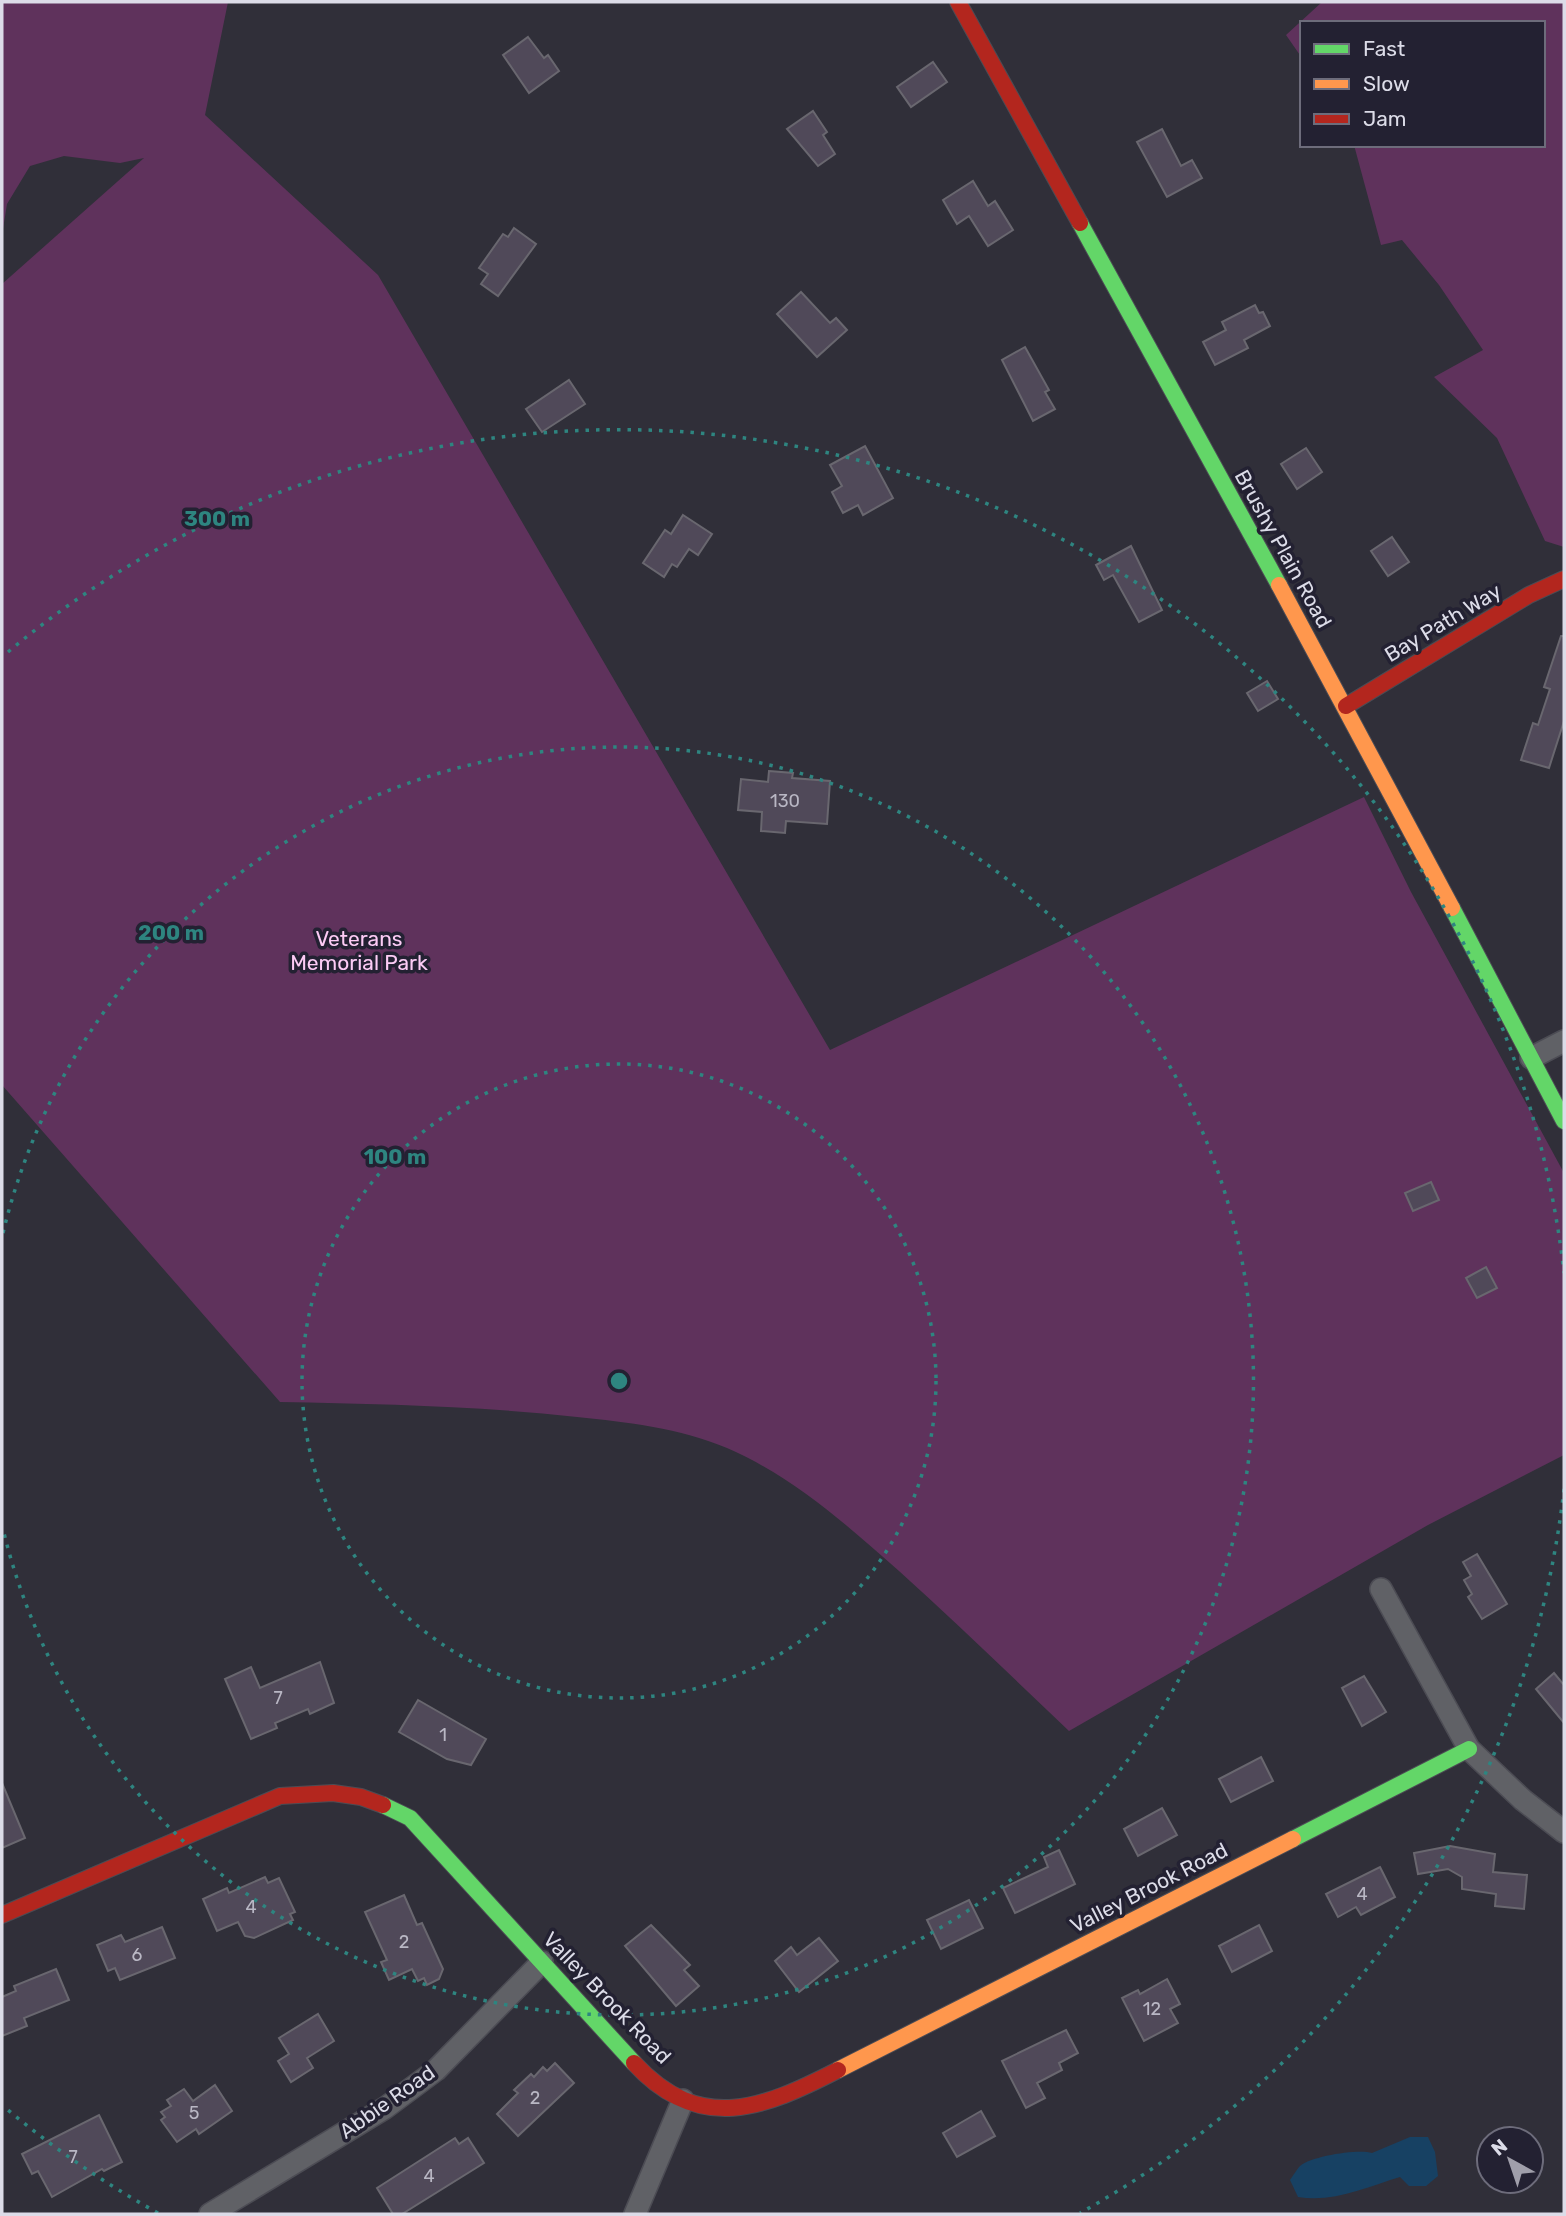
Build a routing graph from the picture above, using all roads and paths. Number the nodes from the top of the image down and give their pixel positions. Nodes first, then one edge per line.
1 (958, 2) edge
2 (1564, 579) edge
3 (1346, 706) junction
4 (1564, 1041) edge
5 (1531, 1058) junction
6 (1564, 1121) edge
7 (1381, 1589) dead end
8 (1469, 1749) junction
9 (1564, 1832) edge
10 (2, 1915) edge
11 (542, 1962) junction
12 (683, 2100) junction
13 (210, 2214) edge
14 (635, 2214) edge

1 - 3 street, Brushy Plain Road
2 - 3 street, Bay Path Way
3 - 5 street, Brushy Plain Road
4 - 5 street
5 - 6 street, Brushy Plain Road
7 - 8 street
8 - 9 street
8 - 12 street, Valley Brook Road
10 - 11 street, Valley Brook Road
11 - 12 street, Valley Brook Road
11 - 13 street, Abbie Road
12 - 14 street

